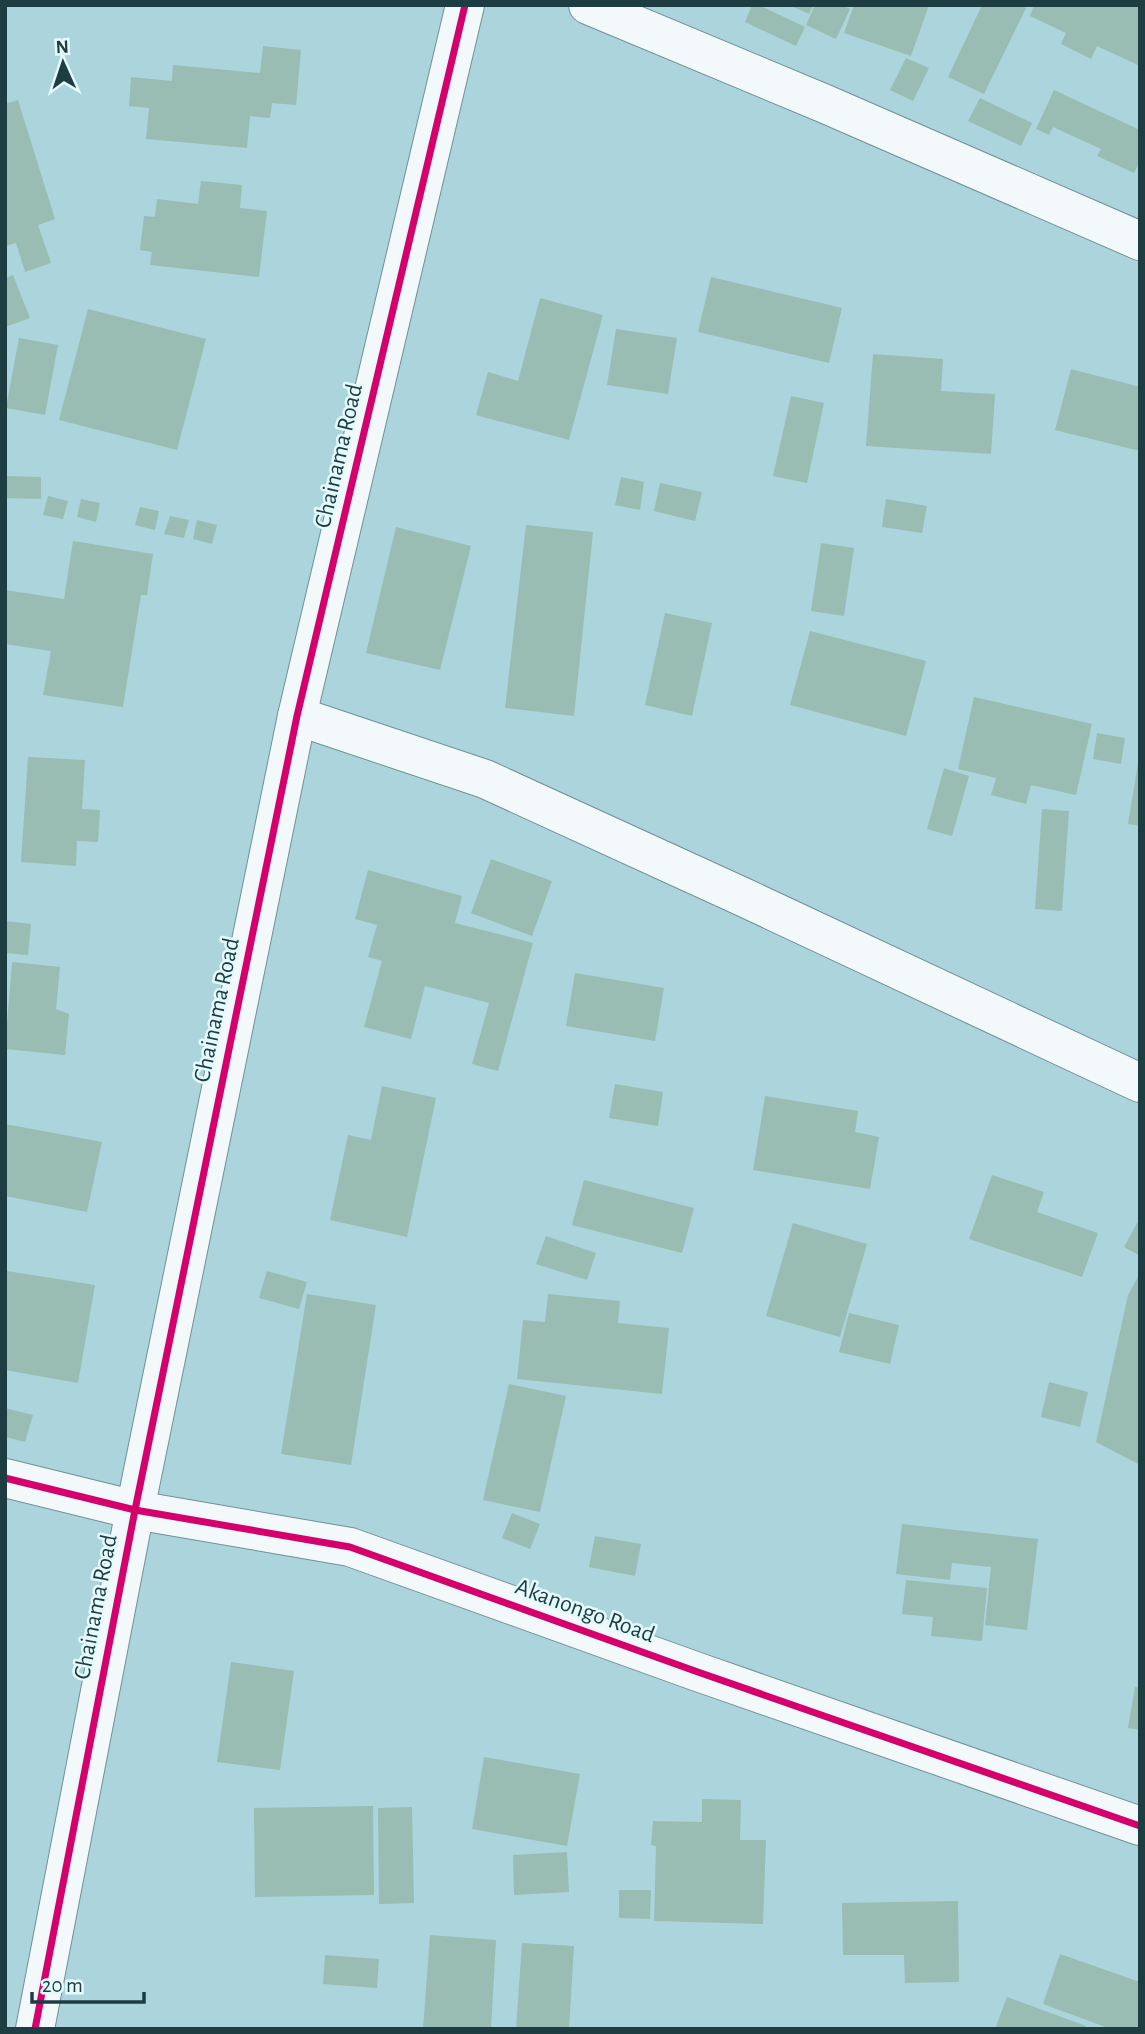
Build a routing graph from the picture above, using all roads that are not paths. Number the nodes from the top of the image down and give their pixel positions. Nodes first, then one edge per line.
1 (465, 5) edge
2 (588, 5) edge
3 (1140, 241) edge
4 (297, 716) junction
5 (1140, 1083) edge
6 (5, 1478) edge
7 (135, 1510) junction
8 (1140, 1826) edge
9 (35, 2029) edge

1 - 4 street, Chainama Road
2 - 3 street
4 - 5 street
4 - 7 street, Chainama Road
6 - 7 street, Akanongo Road
7 - 8 street, Akanongo Road
7 - 9 street, Chainama Road

